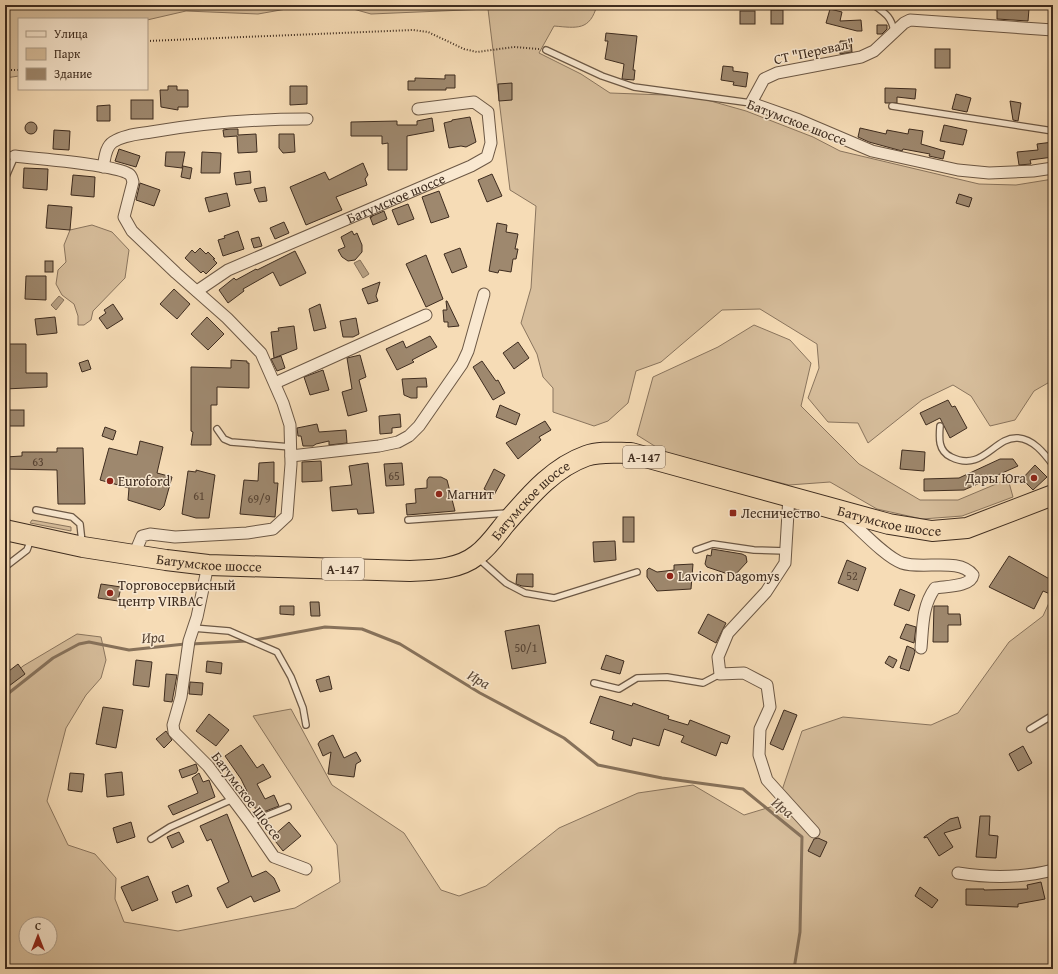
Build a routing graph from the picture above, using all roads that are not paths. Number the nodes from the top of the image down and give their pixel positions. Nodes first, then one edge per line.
1 (874, 5) edge
2 (1053, 30) edge
3 (894, 32) junction
4 (546, 50) road end
5 (751, 102) junction
6 (892, 106) dead end
7 (418, 109) dead end
8 (307, 119) dead end
9 (1053, 131) edge
10 (10, 155) edge
11 (104, 167) junction
12 (1053, 168) edge
13 (5, 179) edge
14 (197, 291) junction
15 (484, 294) dead end
16 (426, 315) dead end
17 (275, 383) junction
18 (940, 426) dead end
19 (217, 429) dead end
20 (291, 451) junction
21 (1053, 465) edge
22 (1053, 495) edge
23 (789, 496) junction
24 (36, 510) dead end
25 (839, 510) junction
26 (515, 513) junction
27 (408, 520) dead end
28 (7, 526) edge
29 (32, 536) junction
30 (83, 547) junction
31 (696, 550) dead end
32 (786, 551) junction
33 (134, 555) junction
34 (476, 556) junction
35 (208, 565) junction
36 (5, 567) edge
37 (637, 572) dead end
38 (193, 628) junction
39 (922, 648) dead end
40 (720, 674) junction
41 (594, 682) dead end
42 (1053, 715) edge
43 (306, 725) dead end
44 (1030, 729) dead end
45 (233, 799) junction
46 (288, 807) dead end
47 (250, 822) junction
48 (814, 832) dead end
49 (151, 839) dead end
50 (306, 869) dead end
51 (1053, 870) edge
52 (958, 873) dead end

1 - 3 lane
2 - 3 street, СТ "Перевал"
3 - 5 street, СТ "Перевал"
4 - 5 lane, Батумское шоссе
5 - 12 street, Батумское шоссе
6 - 9 lane
7 - 14 street, Батумское шоссе
8 - 11 street
10 - 11 street
10 - 13 lane
11 - 14 street
14 - 17 street
15 - 20 street
16 - 17 street
17 - 20 street
18 - 21 lane
19 - 20 lane
20 - 33 street
22 - 25 highway, Батумское шоссе / А-147
23 - 25 highway, Батумское шоссе / А-147
23 - 26 highway, Батумское шоссе / А-147
23 - 32 street
24 - 30 lane
25 - 39 street
26 - 27 lane
26 - 34 highway, Батумское шоссе / А-147
28 - 29 highway, Батумское шоссе / А-147
29 - 30 highway, Батумское шоссе / А-147
29 - 36 lane
30 - 33 highway, Батумское шоссе / А-147
31 - 32 lane
32 - 40 street
33 - 35 highway, Батумское шоссе / А-147
34 - 35 highway, Батумское шоссе / А-147
34 - 37 lane
35 - 38 street, Батумское Шоссе
38 - 43 lane
38 - 45 street, Батумское Шоссе
40 - 41 lane
40 - 48 street
42 - 44 lane
45 - 47 street, Батумское Шоссе
45 - 49 lane
46 - 47 lane
47 - 50 street, Батумское Шоссе
51 - 52 street

